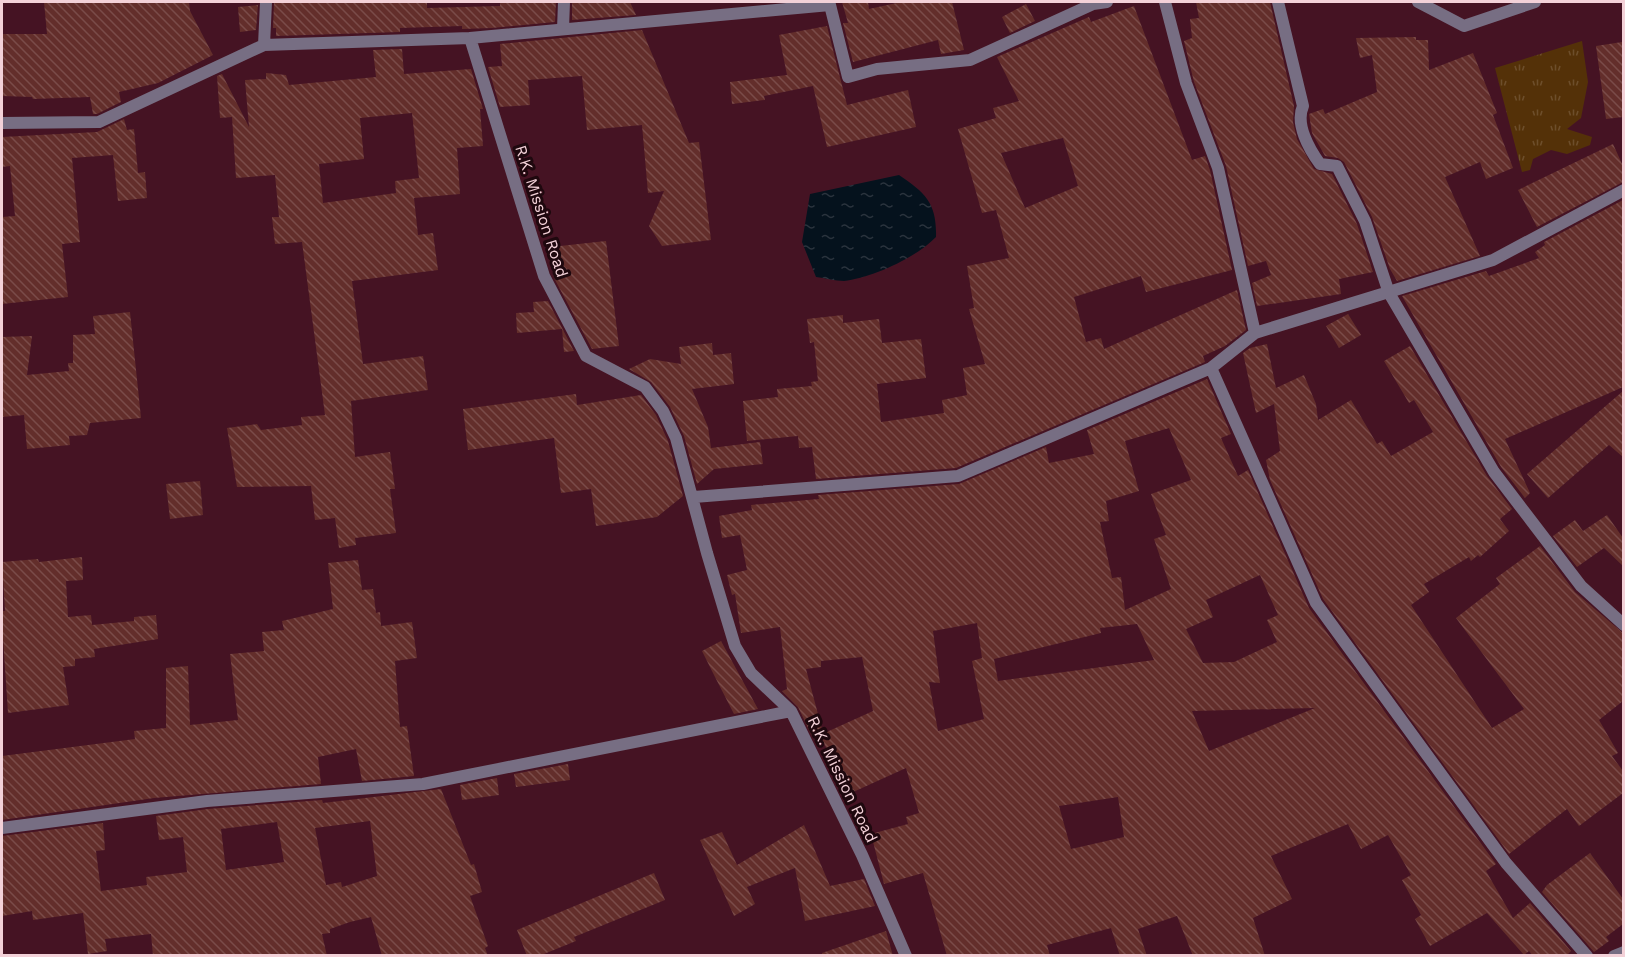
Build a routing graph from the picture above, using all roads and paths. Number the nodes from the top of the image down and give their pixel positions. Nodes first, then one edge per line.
1 (266, 2) edge
2 (564, 2) edge
3 (1107, 2) edge
4 (1165, 2) edge
5 (1278, 2) edge
6 (1418, 2) edge
7 (1534, 2) edge
8 (563, 29) junction
9 (470, 38) junction
10 (264, 45) junction
11 (2, 123) edge
12 (1623, 190) edge
13 (1389, 293) junction
14 (1255, 333) junction
15 (1211, 368) junction
16 (694, 497) junction
17 (1623, 625) edge
18 (791, 711) junction
19 (2, 828) edge
20 (1623, 952) edge
21 (906, 956) edge
22 (1587, 956) edge
23 (1614, 956) edge

1 - 10 street
2 - 8 street
3 - 8 street
4 - 14 street
5 - 13 street
6 - 7 street
8 - 9 street
9 - 10 street
9 - 16 street, R.K. Mission Road
10 - 11 street
12 - 13 street
13 - 14 street
13 - 17 street
14 - 15 street
15 - 16 street
15 - 22 street
16 - 18 street, R.K. Mission Road
18 - 19 street
18 - 21 street, R.K. Mission Road
20 - 23 street

